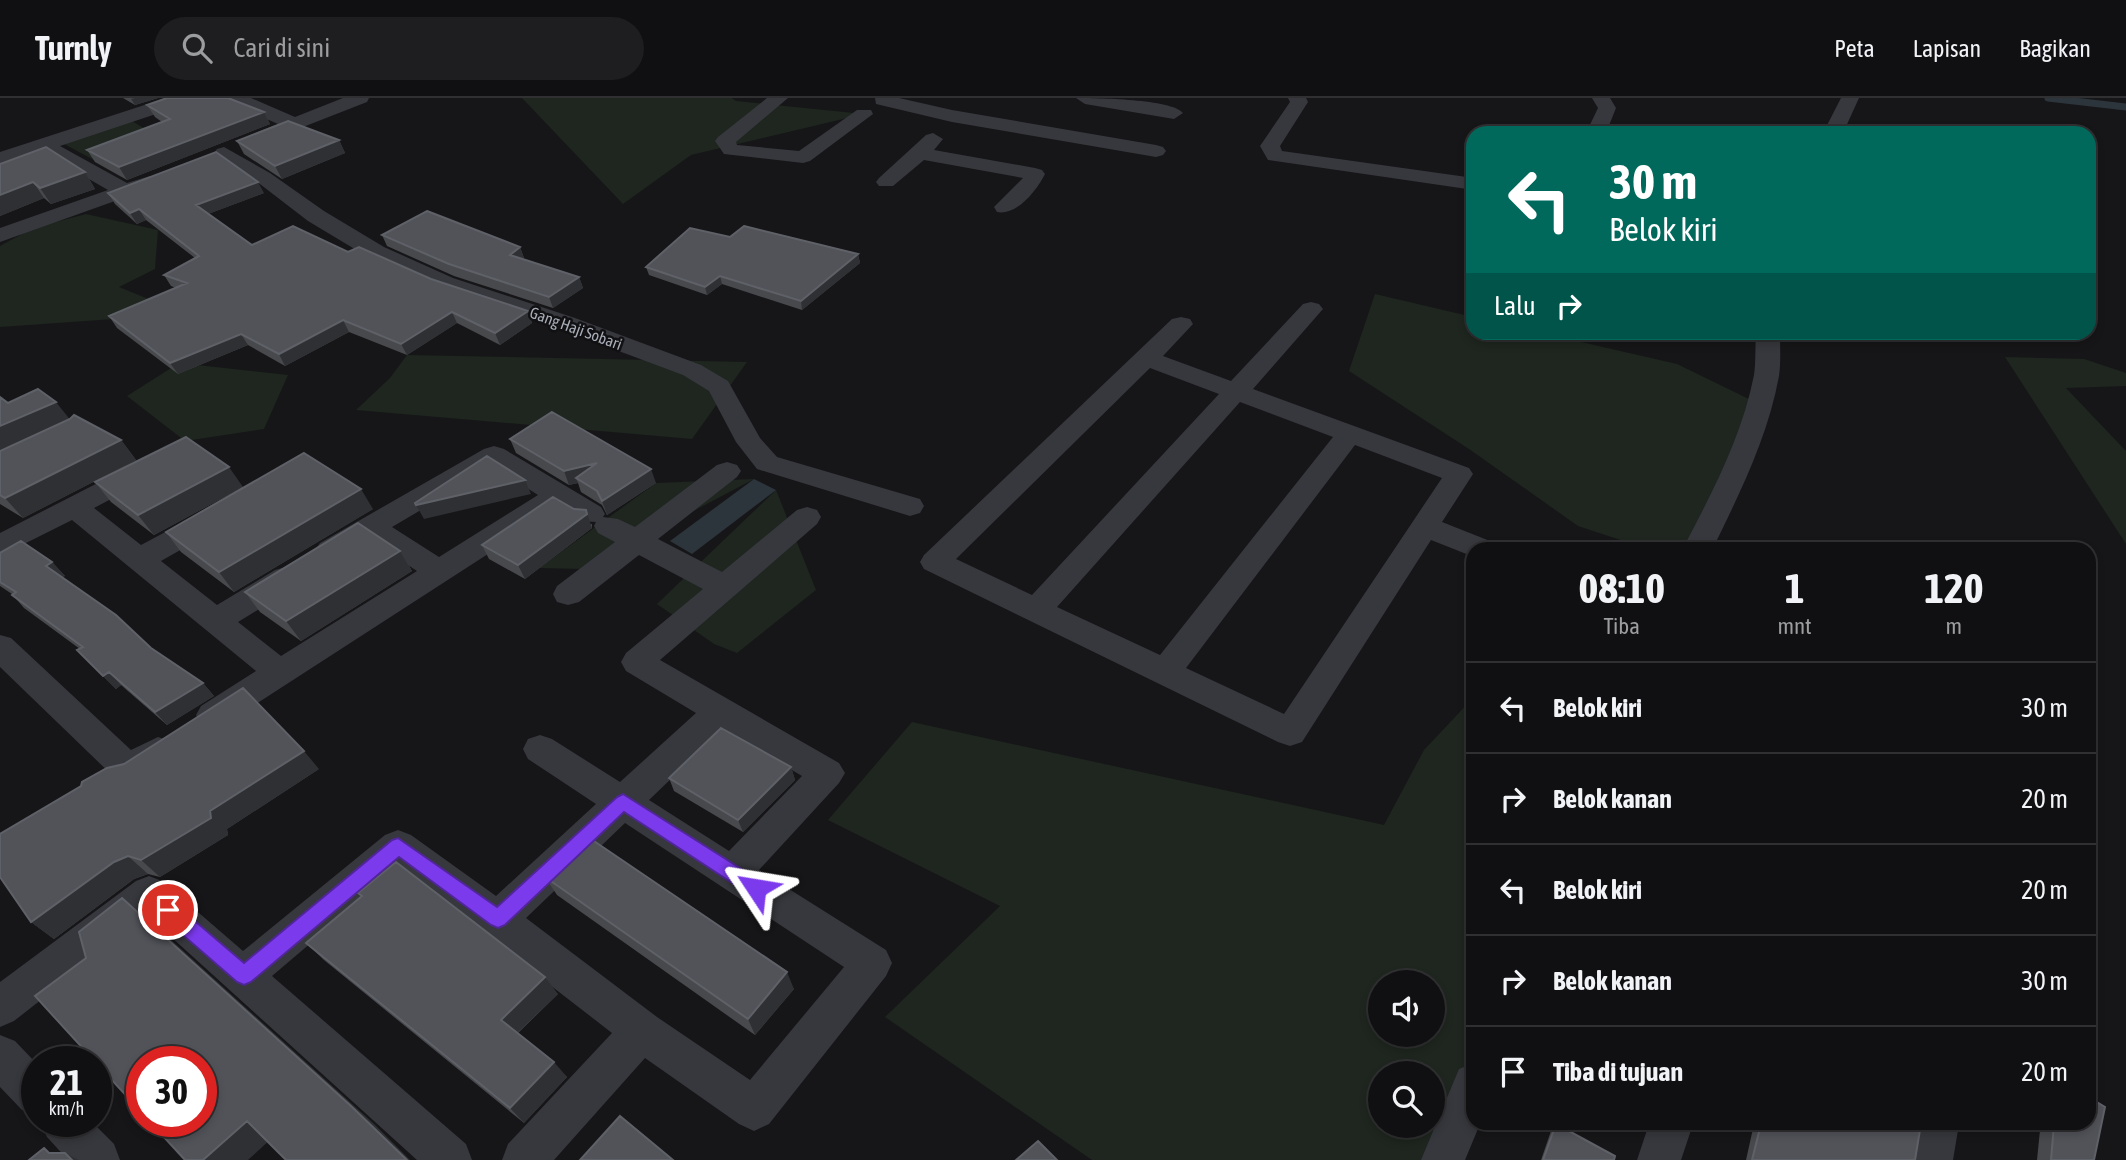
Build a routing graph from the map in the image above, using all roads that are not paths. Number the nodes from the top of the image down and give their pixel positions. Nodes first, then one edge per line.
1 (185, 98) edge
2 (235, 98) edge
3 (360, 98) edge
4 (779, 98) edge
5 (1085, 98) edge
6 (1297, 98) edge
7 (1601, 98) edge
8 (1850, 98) edge
9 (1133, 101) edge
10 (876, 106) edge
11 (1174, 113) dead end
12 (952, 116) junction
13 (295, 124) junction
14 (1599, 126) edge
15 (1836, 126) edge
16 (44, 145) junction
17 (1156, 151) dead end
18 (224, 153) junction
19 (920, 153) junction
20 (0, 159) edge
21 (200, 162) edge
22 (163, 177) edge
23 (886, 182) dead end
24 (1466, 183) edge
25 (126, 191) junction
26 (1005, 207) dead end
27 (0, 235) edge
28 (1311, 309) dead end
29 (1181, 324) dead end
30 (1768, 340) edge
31 (1146, 358) junction
32 (1236, 392) junction
33 (1350, 434) junction
34 (157, 464) edge
35 (727, 471) dead end
36 (560, 494) junction
37 (910, 506) dead end
38 (74, 507) junction
39 (232, 508) edge
40 (807, 517) dead end
41 (370, 526) junction
42 (1425, 526) junction
43 (637, 541) junction
44 (1466, 542) edge
45 (1701, 542) edge
46 (0, 546) edge
47 (140, 559) junction
48 (439, 571) junction
49 (724, 587) junction
50 (568, 594) dead end
51 (1036, 610) junction
52 (216, 621) junction
53 (0, 647) edge
54 (279, 671) junction
55 (1165, 672) junction
56 (720, 711) junction
57 (540, 749) dead end
58 (623, 802) junction
59 (732, 873) junction
60 (498, 919) junction
61 (244, 975) junction
62 (0, 1007) edge
63 (642, 1031) junction
64 (0, 1056) edge
65 (21, 1078) edge
66 (1466, 1104) edge
67 (1669, 1130) edge
68 (1936, 1130) edge
69 (76, 1137) edge
70 (97, 1160) edge
71 (450, 1160) edge
72 (524, 1160) edge
73 (1443, 1160) edge
74 (1658, 1160) edge
75 (1931, 1160) edge

1 - 16 street
2 - 13 street
3 - 13 street
4 - 10 street
5 - 9 street
6 - 24 street
7 - 14 street
8 - 15 street
9 - 11 street
10 - 12 street
12 - 17 street
12 - 19 street
13 - 18 street
16 - 20 street
16 - 25 street
18 - 21 street
18 - 37 street, Gang Haji Sobari
19 - 23 street
19 - 26 street
22 - 25 street
25 - 27 street
28 - 32 street
29 - 31 street
30 - 45 street
31 - 32 street
31 - 51 street
32 - 33 street
32 - 51 street
33 - 42 street
33 - 55 street
34 - 38 street
35 - 43 street
36 - 41 street
36 - 43 street
36 - 48 street
38 - 46 street
38 - 47 street
39 - 47 street
40 - 49 street
41 - 48 street
41 - 52 street
42 - 44 street
42 - 55 street
43 - 49 street
43 - 50 street
47 - 52 street
48 - 54 street
49 - 56 street
51 - 55 street
52 - 54 street
53 - 54 street
56 - 58 street
56 - 59 street
57 - 58 street
58 - 59 street
58 - 60 street
59 - 63 street
60 - 61 street
60 - 63 street
61 - 62 street
61 - 71 street
63 - 72 street
64 - 65 street
66 - 73 street
67 - 74 street
68 - 75 street
69 - 70 street

